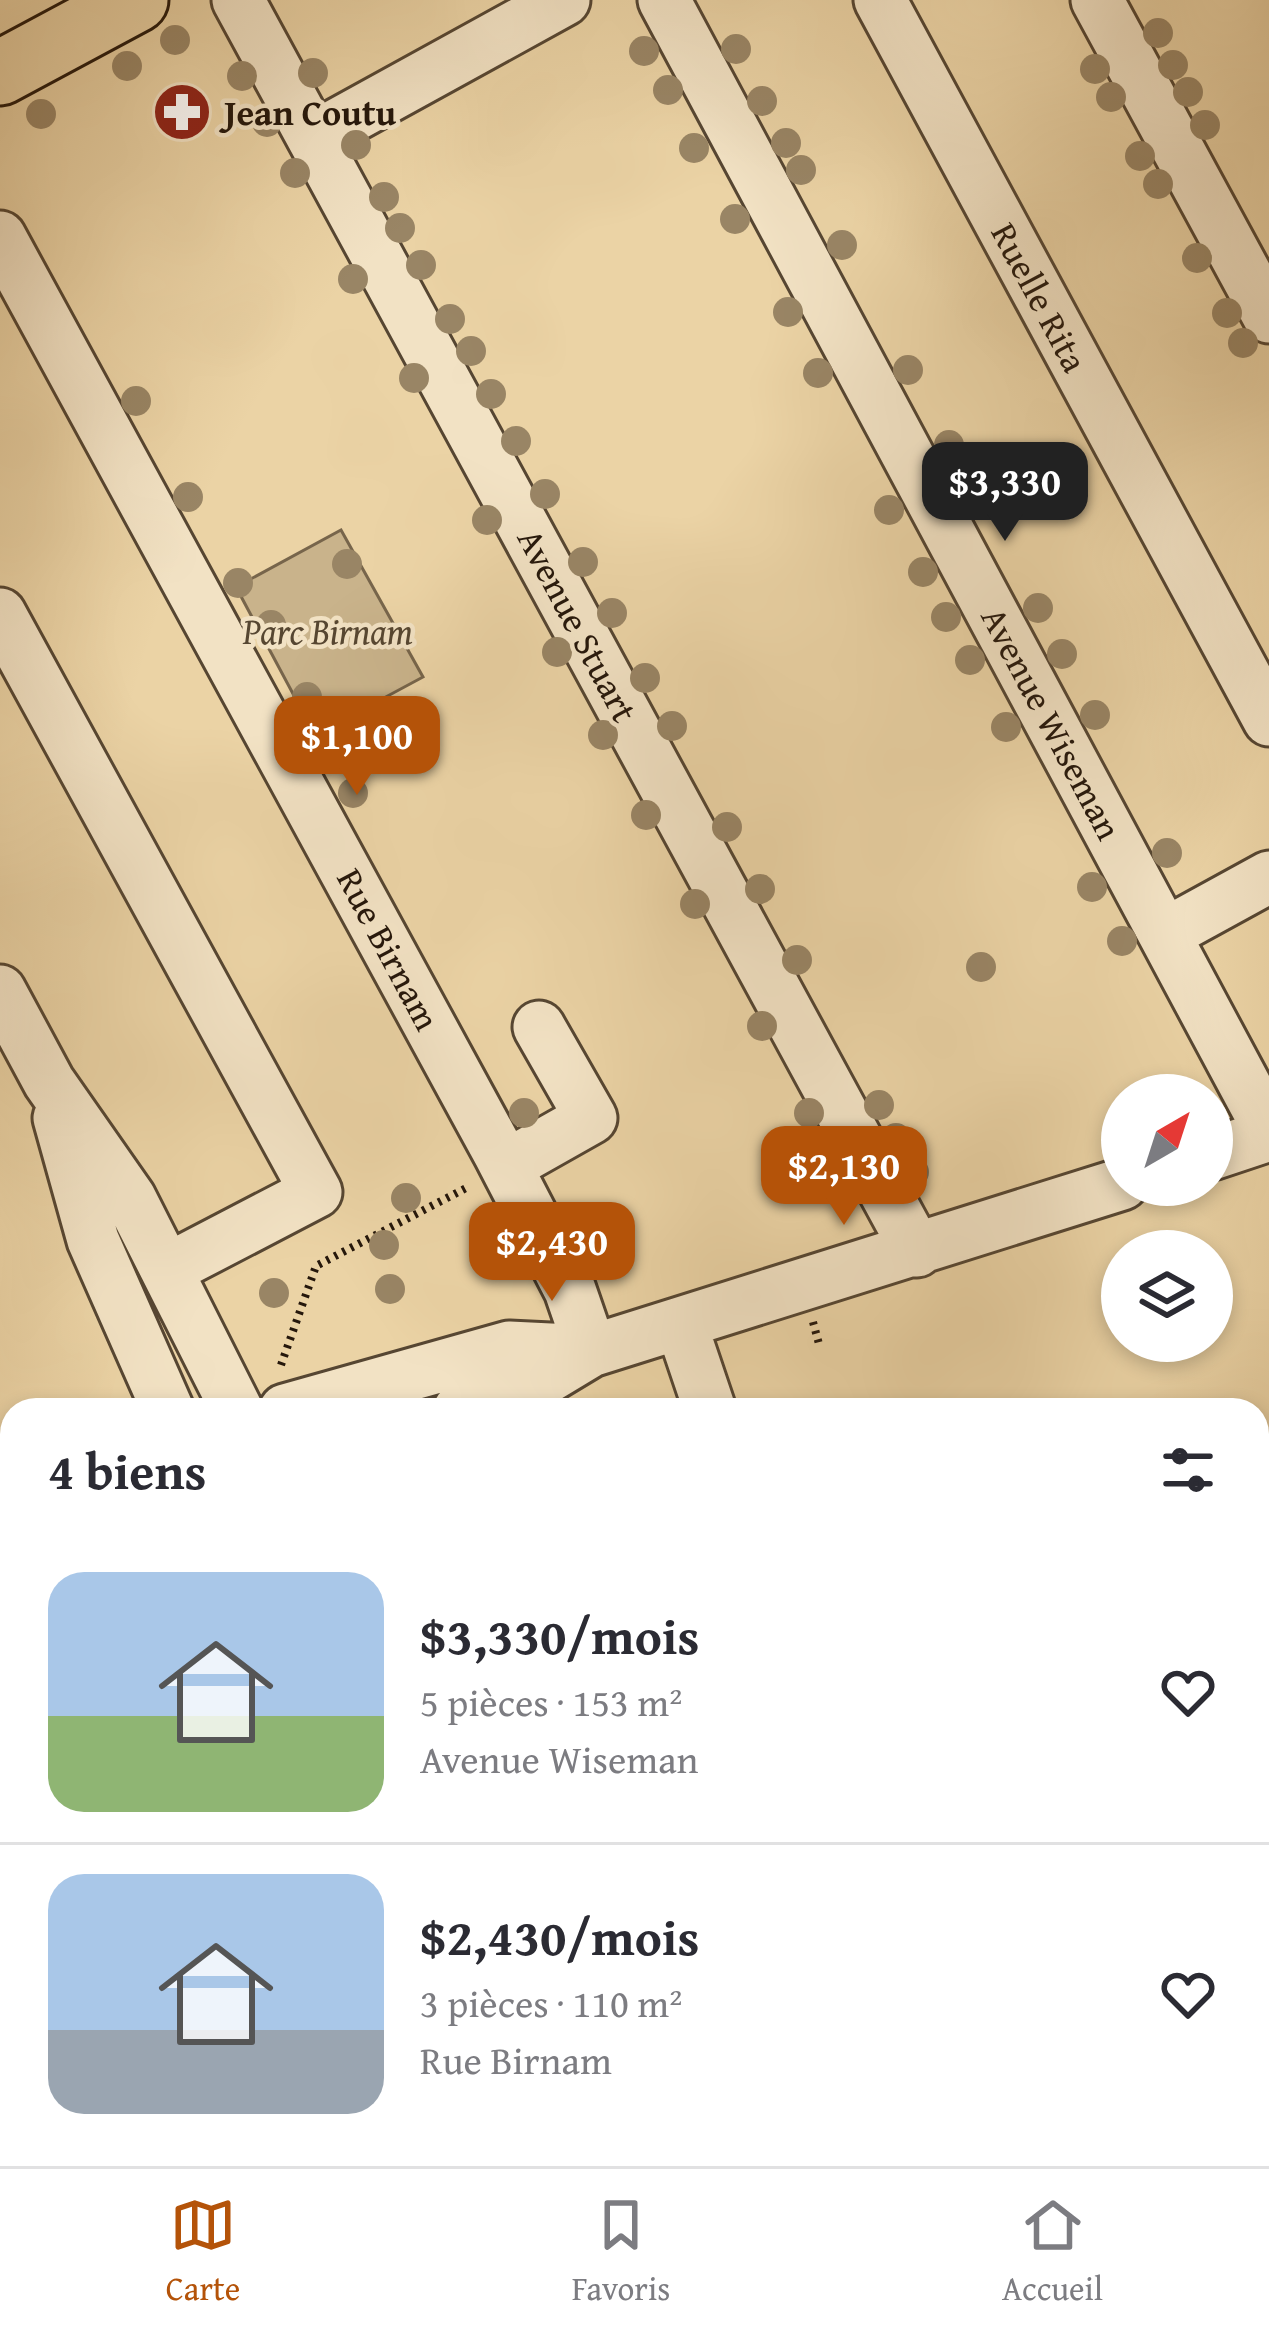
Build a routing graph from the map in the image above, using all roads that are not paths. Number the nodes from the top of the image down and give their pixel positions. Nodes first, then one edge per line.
1 (136, 0) edge
2 (238, 0) edge
3 (563, 0) edge
4 (664, 0) edge
5 (880, 0) edge
6 (1097, 0) edge
7 (0, 73) edge
8 (314, 138) junction
9 (0, 237) edge
10 (15, 297) edge
11 (1269, 317) edge
12 (0, 614) edge
13 (1269, 720) edge
14 (1269, 877) edge
15 (1165, 934) junction
16 (0, 991) edge
17 (539, 1027) dead end
18 (49, 1082) junction
19 (1269, 1133) edge
20 (1233, 1146) edge
21 (492, 1174) junction
22 (1101, 1191) edge
23 (917, 1251) junction
24 (168, 1269) junction
25 (681, 1324) junction
26 (591, 1351) junction
27 (162, 1398) edge
28 (265, 1398) edge
29 (275, 1398) edge
30 (498, 1398) edge
31 (706, 1398) edge

1 - 7 main road
2 - 8 street, Avenue Stuart
3 - 8 street
4 - 15 street, Avenue Wiseman
5 - 13 street, Ruelle Rita
6 - 11 street
8 - 23 street, Avenue Stuart
9 - 10 street, Rue Birnam
10 - 21 street, Rue Birnam
12 - 24 street
14 - 15 street
15 - 19 street, Avenue Wiseman
16 - 18 street
17 - 21 street
18 - 24 street
18 - 27 street
19 - 20 street
21 - 26 street, Rue Birnam
22 - 23 street
23 - 25 street
24 - 28 street
25 - 26 street
25 - 31 street
26 - 29 street
26 - 30 street

